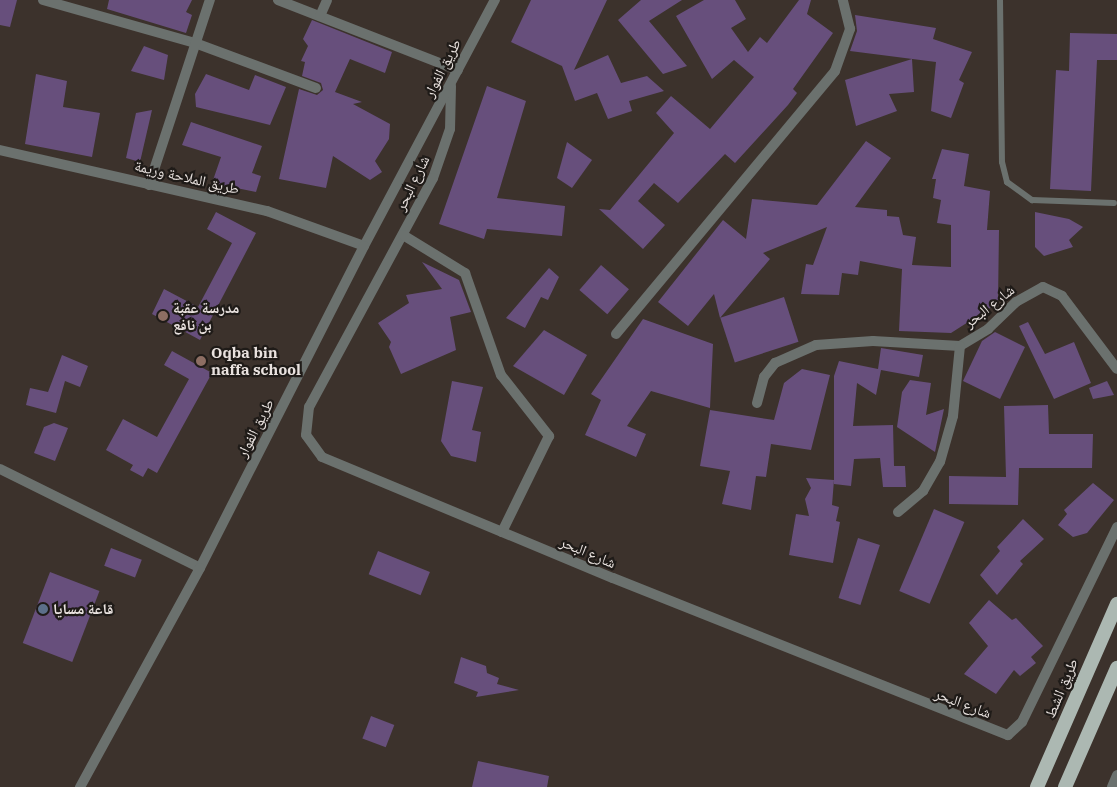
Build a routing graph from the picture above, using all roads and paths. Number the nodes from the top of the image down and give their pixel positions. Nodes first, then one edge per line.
1 (42, 0) edge
2 (210, 0) edge
3 (278, 0) edge
4 (327, 0) edge
5 (495, 0) edge
6 (843, 0) edge
7 (1000, 0) edge
8 (320, 16) junction
9 (196, 43) junction
10 (458, 70) junction
11 (450, 86) junction
12 (316, 88) dead end
13 (0, 150) edge
14 (149, 185) junction
15 (1114, 203) dead end
16 (402, 235) junction
17 (364, 246) junction
18 (616, 334) dead end
19 (960, 346) junction
20 (1117, 369) edge
21 (757, 403) dead end
22 (0, 469) edge
23 (898, 512) dead end
24 (1117, 527) edge
25 (502, 532) junction
26 (200, 568) junction
27 (1117, 604) edge
28 (1117, 668) edge
29 (1117, 775) edge
30 (80, 787) edge
31 (1037, 787) edge
32 (1065, 787) edge
33 (1112, 787) edge

1 - 9 street
2 - 9 street
3 - 8 street
4 - 8 street
5 - 10 street, طريق الفوار
6 - 18 street
7 - 15 lane
8 - 10 street
9 - 12 street
9 - 14 street
10 - 11 street, طريق الفوار
11 - 16 street, شارع البحر
11 - 17 street, طريق الفوار
13 - 14 street, طريق الملاحة وريمة
14 - 17 street, طريق الملاحة وريمة
16 - 25 street
16 - 25 street, شارع البحر
17 - 26 street, طريق الفوار
19 - 20 street, شارع البحر
19 - 21 street
19 - 23 street
22 - 26 street
24 - 25 street, شارع البحر
26 - 30 street, طريق الفوار
27 - 31 highway, طريق الشط
28 - 32 highway
29 - 33 street

